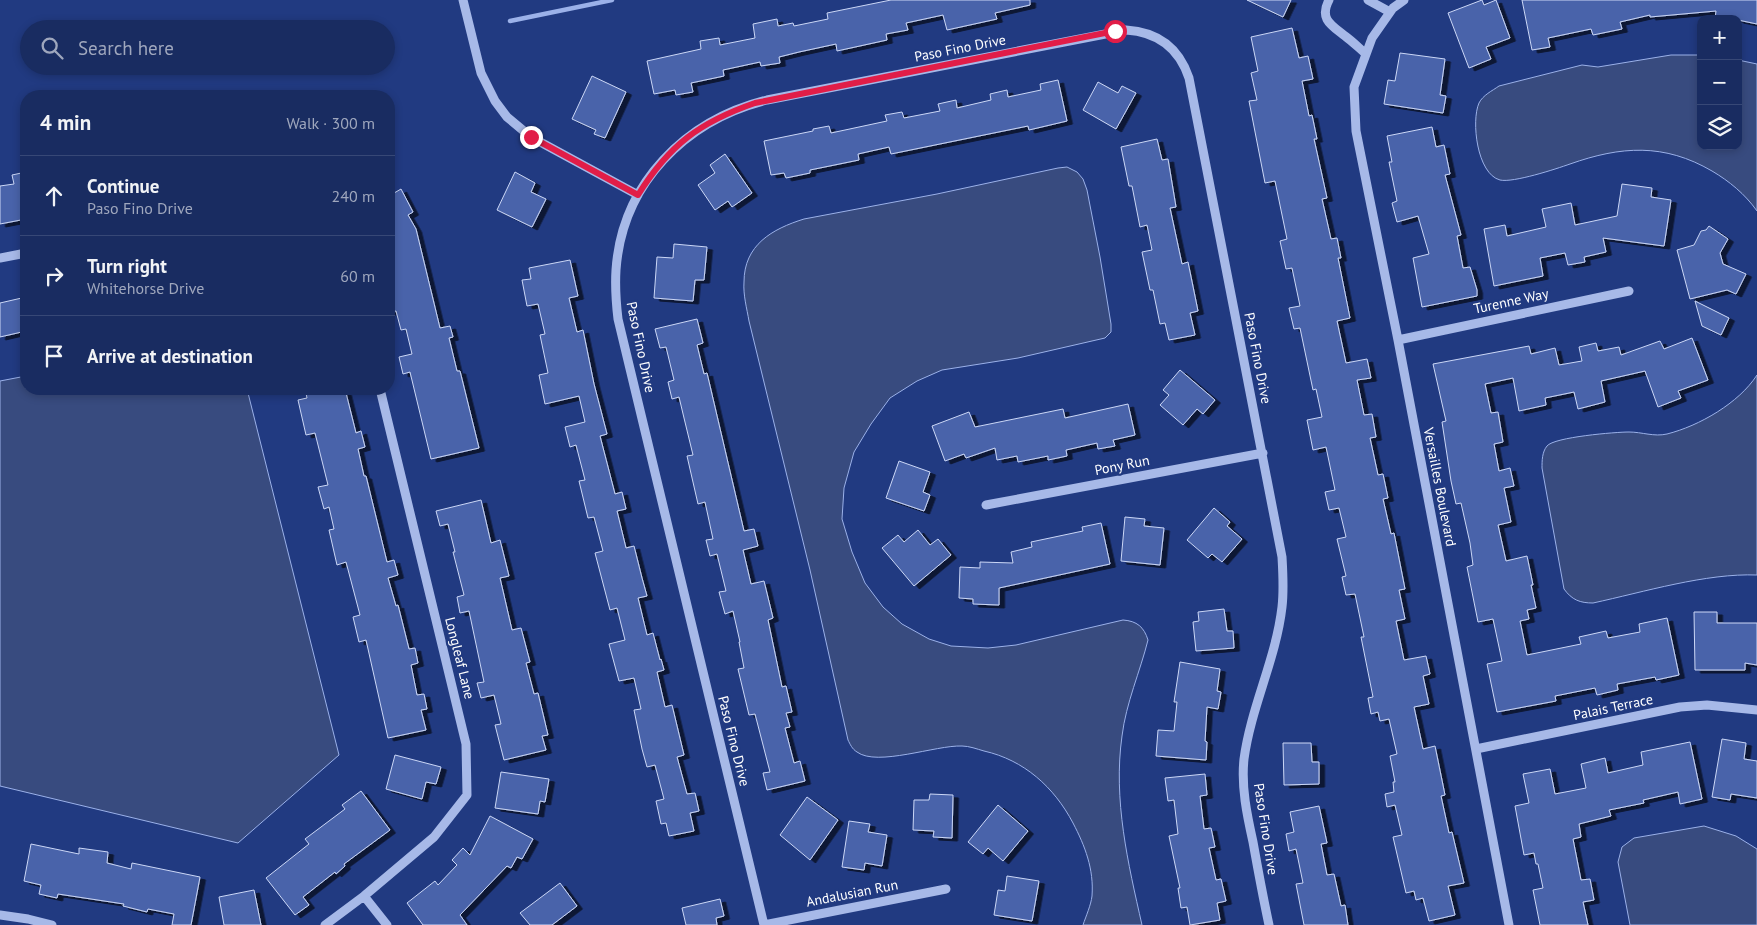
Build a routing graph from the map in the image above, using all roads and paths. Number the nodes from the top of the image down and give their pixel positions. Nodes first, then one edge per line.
1 (463, 0) edge
2 (1329, 0) edge
3 (1368, 0) edge
4 (1404, 0) edge
5 (1390, 12) junction
6 (1366, 54) junction
7 (638, 195) junction
8 (20, 254) edge
9 (0, 258) edge
10 (1630, 291) dead end
11 (1398, 340) junction
12 (381, 395) edge
13 (1263, 453) junction
14 (986, 505) dead end
15 (1757, 710) edge
16 (1476, 750) junction
17 (946, 889) dead end
18 (364, 896) junction
19 (0, 915) edge
20 (52, 925) edge
21 (325, 925) edge
22 (387, 925) edge
23 (764, 925) edge
24 (1269, 925) edge
25 (1509, 925) edge

1 - 7 street
2 - 6 street
3 - 5 street
4 - 5 street, Versailles Boulevard
5 - 6 street, Versailles Boulevard
6 - 11 street, Versailles Boulevard
7 - 13 street, Paso Fino Drive
7 - 23 street, Paso Fino Drive
8 - 9 street
10 - 11 street, Turenne Way
11 - 16 street, Versailles Boulevard
12 - 18 street, Longleaf Lane
13 - 14 street, Pony Run
13 - 24 street, Paso Fino Drive
15 - 16 street, Palais Terrace
16 - 25 street, Versailles Boulevard
17 - 23 street, Andalusian Run
18 - 21 street, Longleaf Lane
18 - 22 street
19 - 20 street

